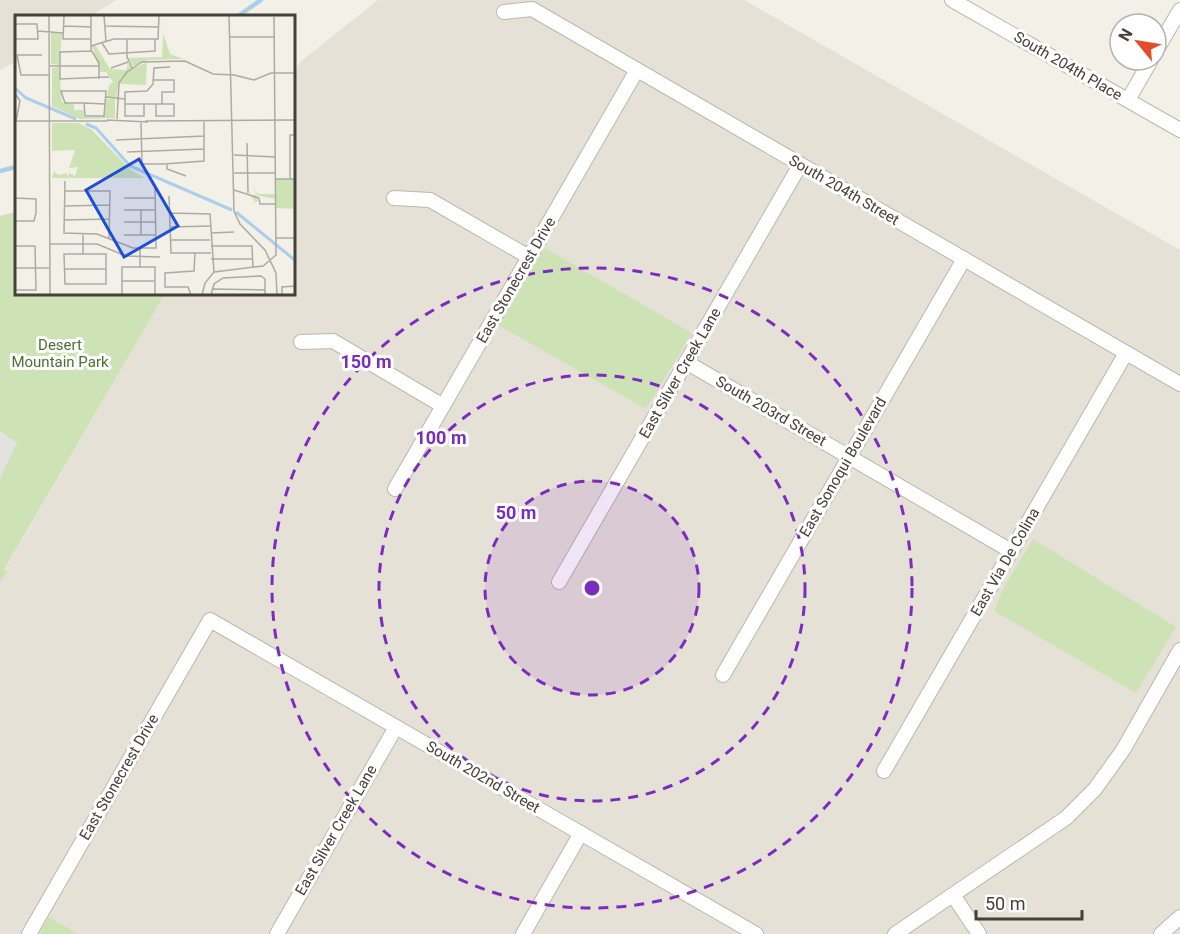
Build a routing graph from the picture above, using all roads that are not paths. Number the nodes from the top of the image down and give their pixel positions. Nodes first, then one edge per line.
1 (954, 1) edge
2 (1180, 10) edge
3 (504, 12) dead end
4 (1168, 30) edge
5 (637, 70) junction
6 (1144, 72) edge
7 (1128, 100) junction
8 (1180, 130) edge
9 (800, 165) junction
10 (394, 198) dead end
11 (529, 257) junction
12 (964, 259) junction
13 (301, 342) dead end
14 (1125, 353) junction
15 (686, 362) junction
16 (1180, 384) edge
17 (443, 406) junction
18 (849, 457) junction
19 (395, 489) dead end
20 (1011, 551) junction
21 (559, 582) dead end
22 (210, 620) joint
23 (1179, 655) edge
24 (723, 675) dead end
25 (396, 727) junction
26 (884, 771) dead end
27 (581, 833) junction
28 (952, 895) junction
29 (1180, 917) edge
30 (29, 934) edge
31 (277, 934) edge
32 (523, 934) edge
33 (756, 934) edge
34 (895, 934) edge
35 (979, 934) edge
36 (1161, 934) edge

1 - 7 street, South 204th Place
2 - 4 street
3 - 5 street, South 204th Street
5 - 9 street, South 204th Street
5 - 11 street, East Stonecrest Drive
6 - 7 street
7 - 8 street, South 204th Place
9 - 12 street, South 204th Street
9 - 15 street, East Silver Creek Lane
10 - 11 street
11 - 17 street, East Stonecrest Drive
12 - 14 street, South 204th Street
12 - 18 street, East Sonoqui Boulevard
13 - 17 street
14 - 16 street, South 204th Street
14 - 20 street, East Via De Colina
15 - 18 street, South 203rd Street
15 - 21 street, East Silver Creek Lane
17 - 19 street, East Stonecrest Drive
18 - 20 street, South 203rd Street
18 - 24 street, East Sonoqui Boulevard
20 - 26 street, East Via De Colina
22 - 25 street, South 202nd Street
22 - 30 street, East Stonecrest Drive
23 - 28 street
25 - 27 street, South 202nd Street
25 - 31 street, East Silver Creek Lane
27 - 32 street
27 - 33 street, South 202nd Street
28 - 34 street
28 - 35 street
29 - 36 street

